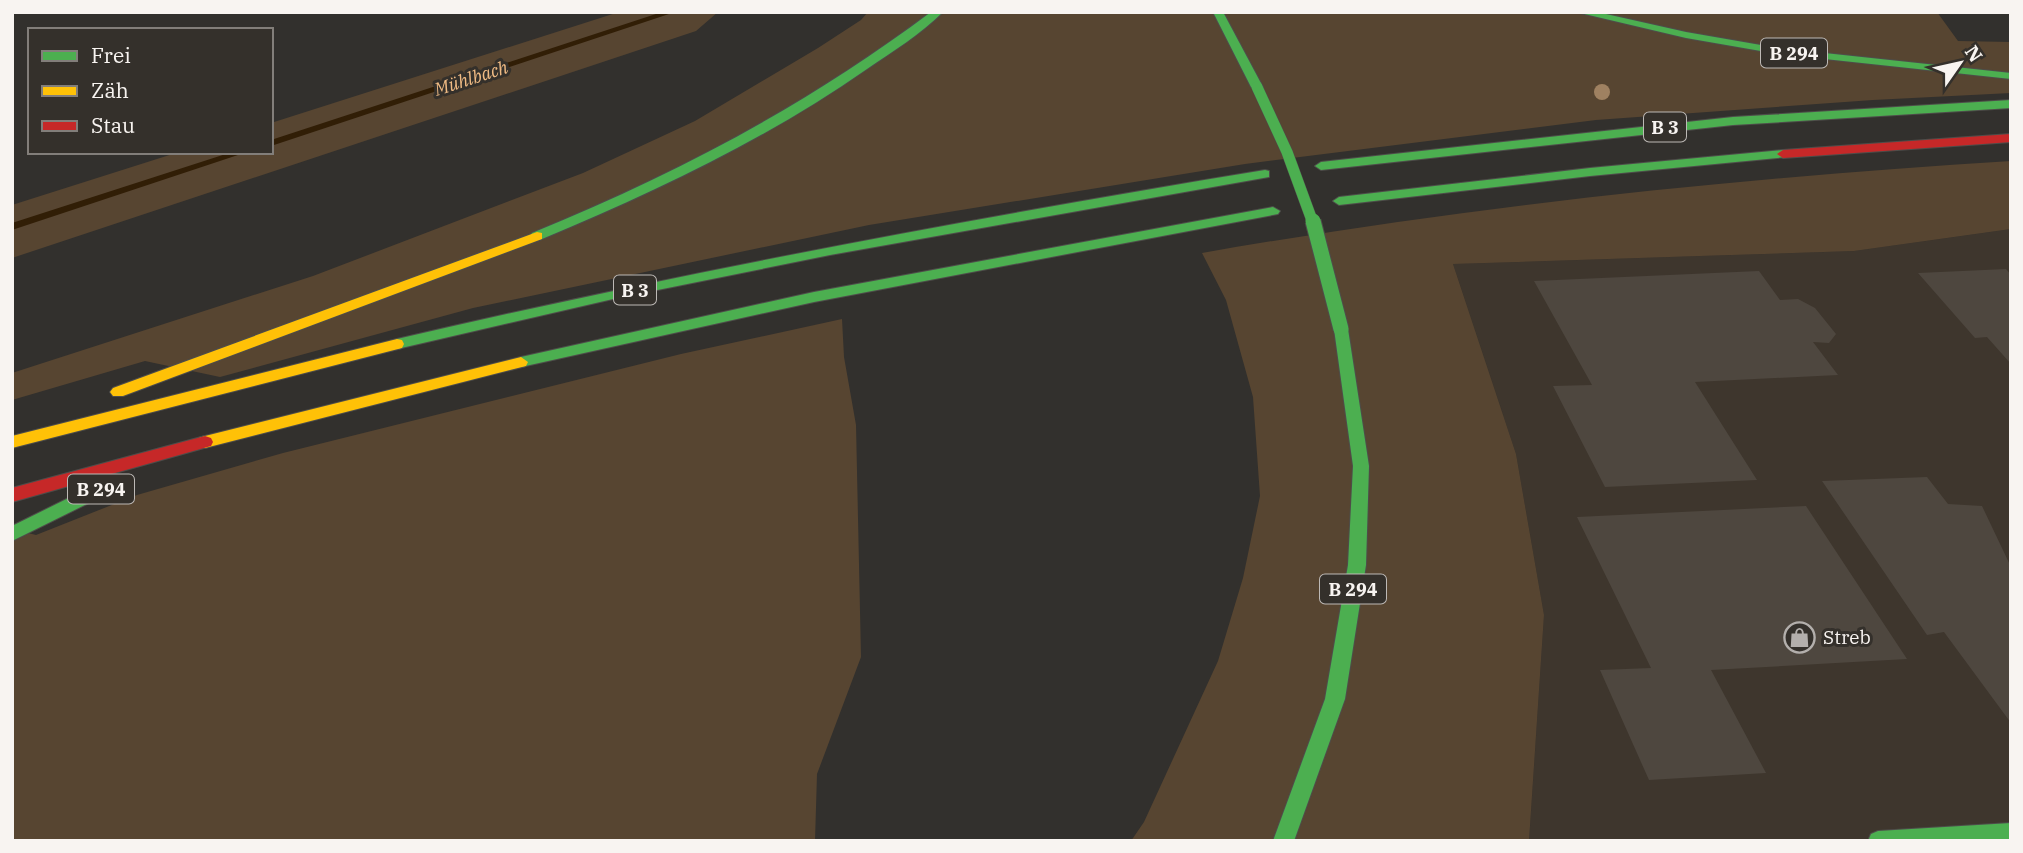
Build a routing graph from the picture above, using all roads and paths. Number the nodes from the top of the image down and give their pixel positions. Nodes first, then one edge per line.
1 (938, 12) edge
2 (1218, 12) edge
3 (1581, 12) edge
4 (2011, 76) edge
5 (2011, 104) edge
6 (2011, 138) edge
7 (1321, 166) dead end
8 (1265, 174) dead end
9 (1339, 201) dead end
10 (1273, 211) dead end
11 (99, 399) dead end
12 (62, 413) dead end
13 (12, 431) edge
14 (12, 442) edge
15 (189, 445) junction
16 (12, 495) edge
17 (12, 534) edge
18 (2011, 833) edge
19 (1283, 841) edge
20 (1878, 841) edge

1 - 11 main road
2 - 19 main road, B 294, bridge
3 - 4 main road, B 294
5 - 7 main road, B 3
6 - 9 main road, B 3
8 - 14 main road, B 3
10 - 15 main road, B 3
12 - 13 main road
15 - 16 main road, B 3
15 - 17 main road, B 294
18 - 20 main road

